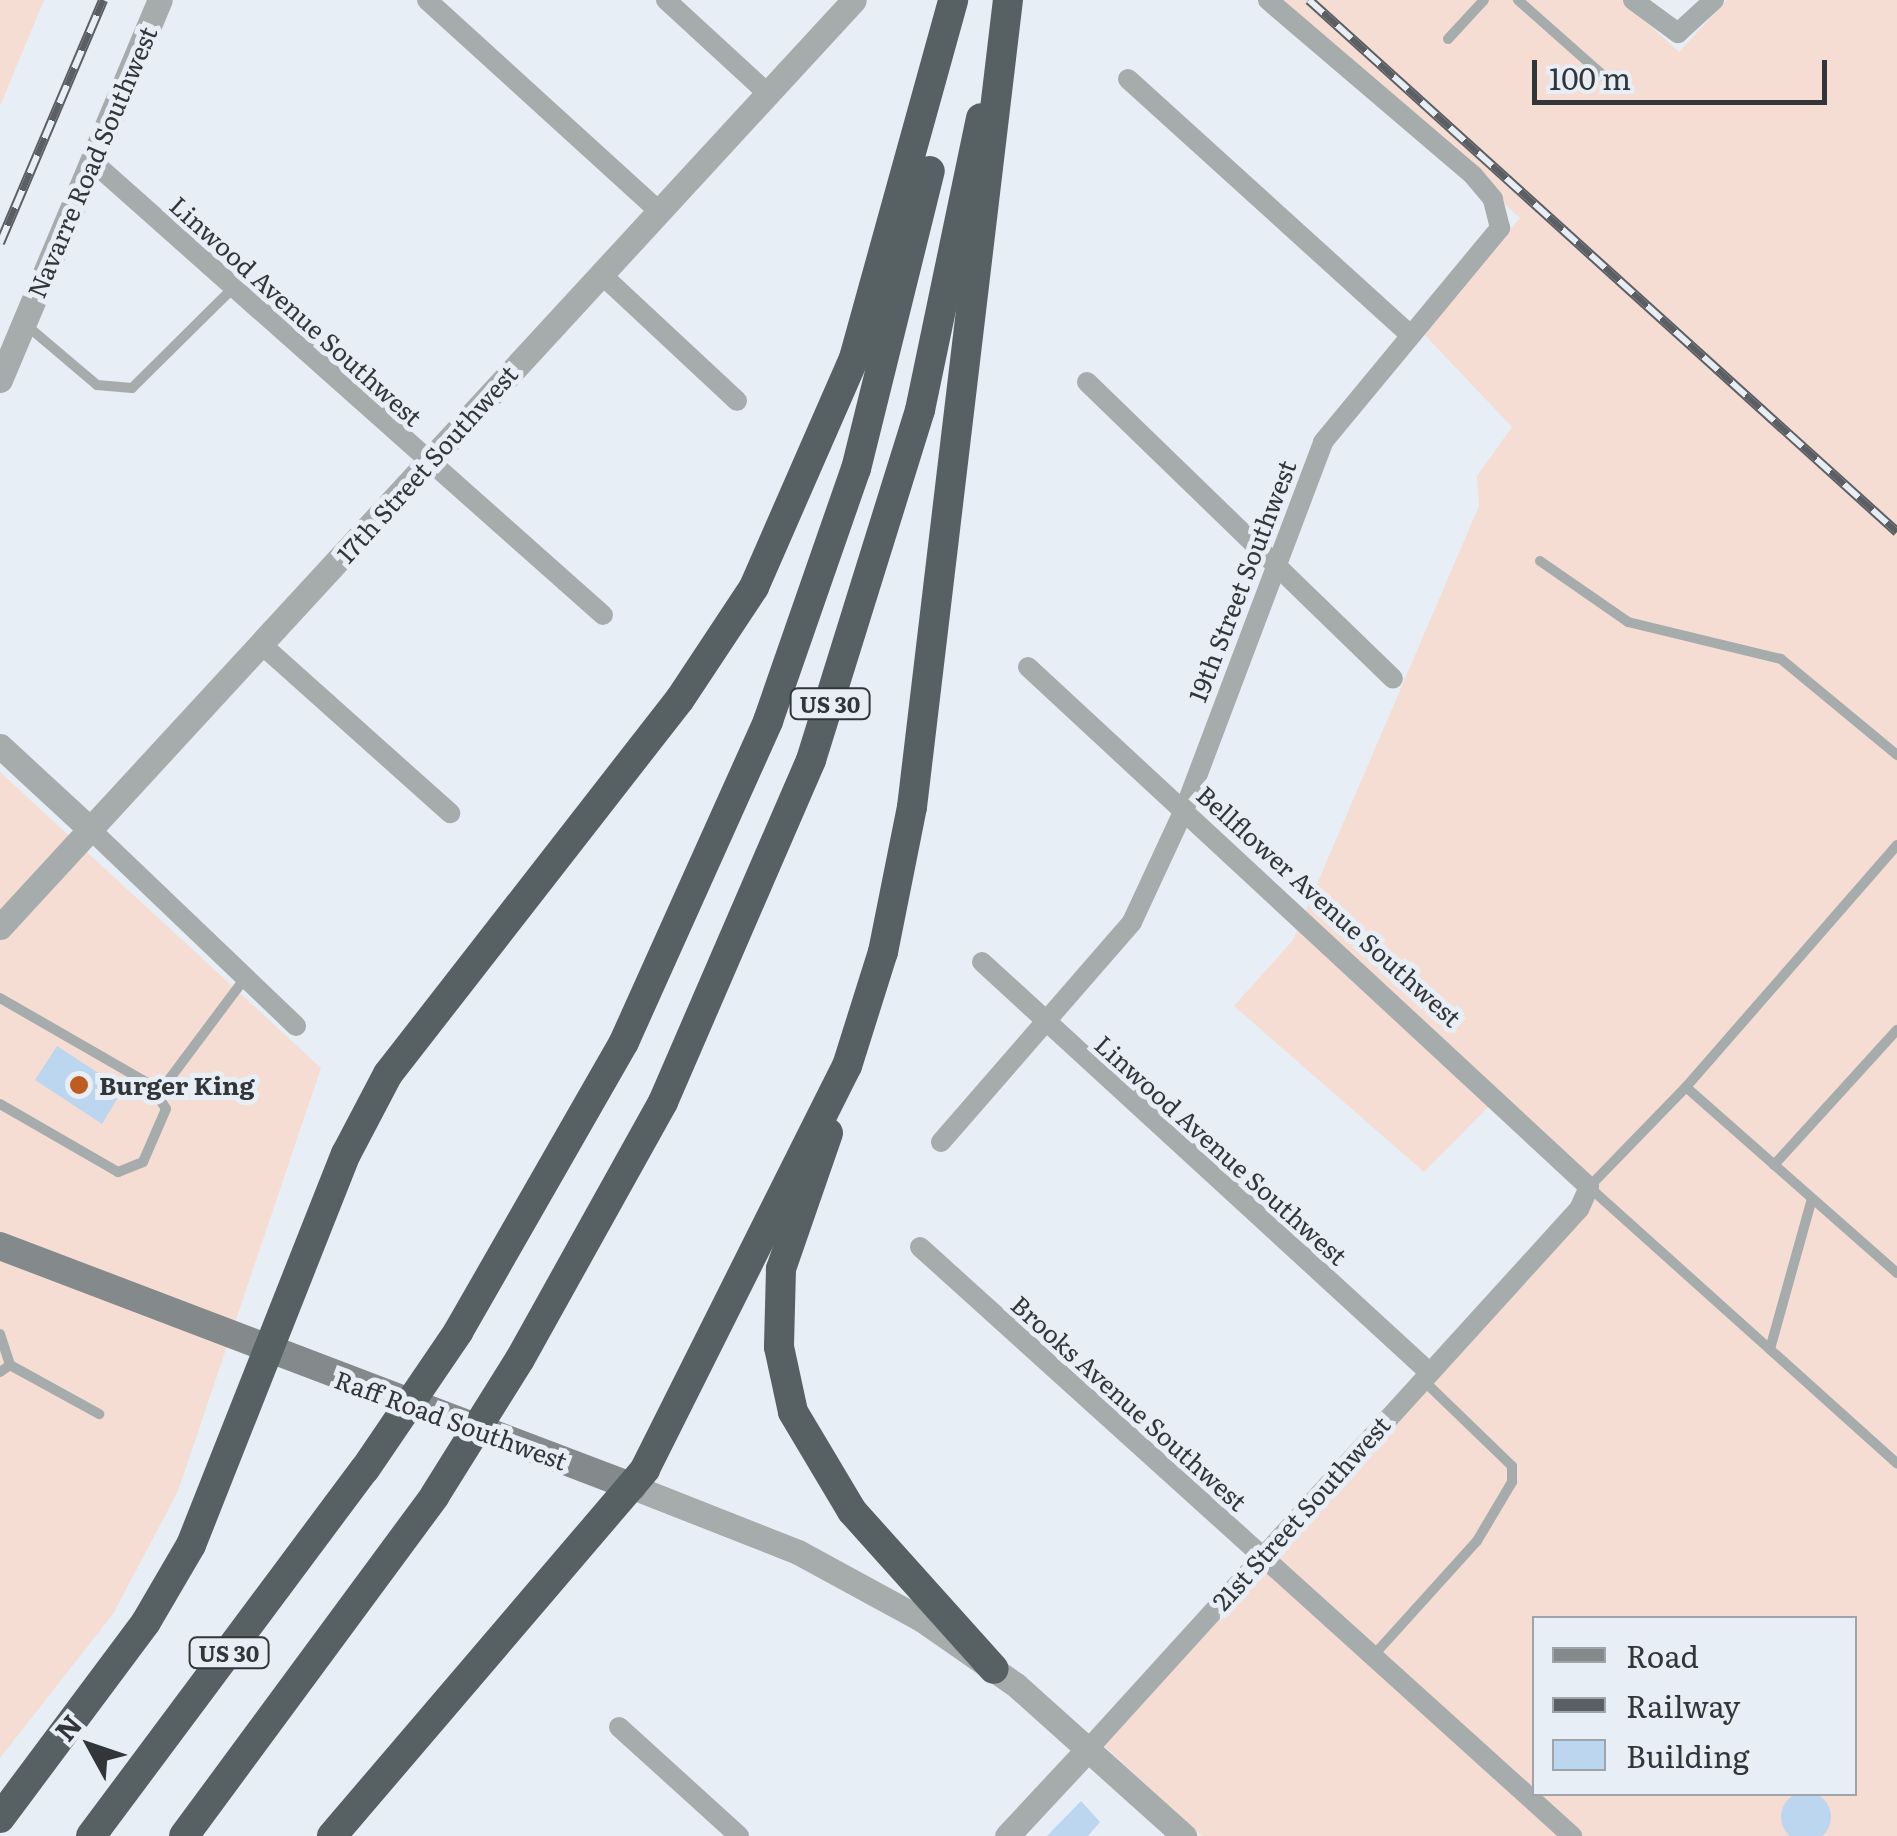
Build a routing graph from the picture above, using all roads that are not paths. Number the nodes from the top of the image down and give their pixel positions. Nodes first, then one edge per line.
1 (160, 0) edge
2 (427, 0) edge
3 (666, 0) edge
4 (854, 0) edge
5 (955, 0) edge
6 (1005, 0) edge
7 (1268, 0) edge
8 (1484, 0) edge
9 (1518, 0) edge
10 (1633, 0) edge
11 (1714, 0) edge
12 (1448, 39) dead end
13 (1128, 79) dead end
14 (1613, 84) dead end
15 (766, 93) junction
16 (93, 162) junction
17 (658, 211) junction
18 (601, 274) junction
19 (233, 288) junction
20 (24, 323) junction
21 (1409, 334) junction
22 (0, 380) edge
23 (1088, 382) dead end
24 (737, 401) dead end
25 (430, 461) junction
26 (1272, 558) junction
27 (1540, 561) dead end
28 (604, 614) dead end
29 (262, 644) junction
30 (1028, 667) dead end
31 (1394, 679) dead end
32 (0, 746) edge
33 (1897, 755) edge
34 (1185, 808) junction
35 (450, 812) dead end
36 (90, 829) junction
37 (1897, 844) edge
38 (0, 927) edge
39 (982, 962) dead end
40 (245, 978) junction
41 (0, 998) edge
42 (296, 1026) dead end
43 (1049, 1026) junction
44 (1897, 1030) edge
45 (847, 1066) junction
46 (1686, 1086) junction
47 (159, 1092) junction
48 (0, 1104) edge
49 (941, 1142) dead end
50 (1774, 1165) junction
51 (1589, 1187) junction
52 (1812, 1199) junction
53 (0, 1246) edge
54 (920, 1247) dead end
55 (1897, 1274) edge
56 (0, 1334) edge
57 (1770, 1349) junction
58 (270, 1353) junction
59 (5, 1368) edge
60 (1426, 1376) junction
61 (99, 1414) dead end
62 (1897, 1464) edge
63 (634, 1487) junction
64 (1261, 1558) junction
65 (1371, 1658) junction
66 (994, 1669) junction
67 (619, 1727) dead end
68 (1089, 1748) junction
69 (0, 1818) edge
70 (92, 1836) edge
71 (184, 1836) edge
72 (332, 1836) edge
73 (739, 1836) edge
74 (1007, 1836) edge
75 (1184, 1836) edge
76 (1572, 1836) edge

1 - 16 street, Navarre Road Southwest
2 - 17 street
3 - 15 street
4 - 15 street, 17th Street Southwest
5 - 58 highway
5 - 70 highway, US 30, bridge
6 - 45 highway
6 - 71 highway, US 30, bridge
7 - 21 street, 19th Street Southwest
8 - 12 lane
9 - 14 lane
10 - 11 street
13 - 21 street
15 - 17 street, 17th Street Southwest
16 - 19 street, Linwood Avenue Southwest
16 - 20 street, Navarre Road Southwest
17 - 18 street, 17th Street Southwest
18 - 24 street
18 - 25 street, 17th Street Southwest
19 - 20 lane
19 - 25 street, Linwood Avenue Southwest
20 - 22 street, Navarre Road Southwest
21 - 26 street, 19th Street Southwest
23 - 26 street
25 - 28 street, Linwood Avenue Southwest
25 - 29 street, 17th Street Southwest
26 - 31 street
26 - 34 street, 19th Street Southwest
27 - 33 lane
29 - 35 street
29 - 36 street, 17th Street Southwest
30 - 34 street, Bellflower Avenue Southwest
32 - 36 street
34 - 43 street, 19th Street Southwest
34 - 51 street, Bellflower Avenue Southwest
36 - 38 street, 17th Street Southwest
36 - 40 street
37 - 46 lane
39 - 43 street, Linwood Avenue Southwest
40 - 42 street
40 - 47 lane
41 - 47 lane
43 - 49 street, 19th Street Southwest
43 - 60 street, Linwood Avenue Southwest
44 - 50 lane
45 - 63 highway
45 - 66 highway
46 - 50 lane
46 - 51 lane
47 - 48 lane
50 - 52 lane
51 - 57 lane
51 - 60 street, 21st Street Southwest
52 - 55 lane
52 - 57 lane
53 - 58 main road, Raff Road Southwest
54 - 64 street, Brooks Avenue Southwest
56 - 59 lane
57 - 62 lane
58 - 63 main road, Raff Road Southwest
58 - 69 highway
59 - 61 lane
60 - 64 street, 21st Street Southwest
60 - 65 lane
63 - 66 street, Raff Road Southwest
63 - 72 highway
64 - 65 street, Brooks Avenue Southwest
64 - 68 street, 21st Street Southwest
65 - 76 street, Brooks Avenue Southwest
66 - 68 street, Raff Road Southwest
67 - 73 street
68 - 74 street, 21st Street Southwest
68 - 75 street, Raff Road Southwest

